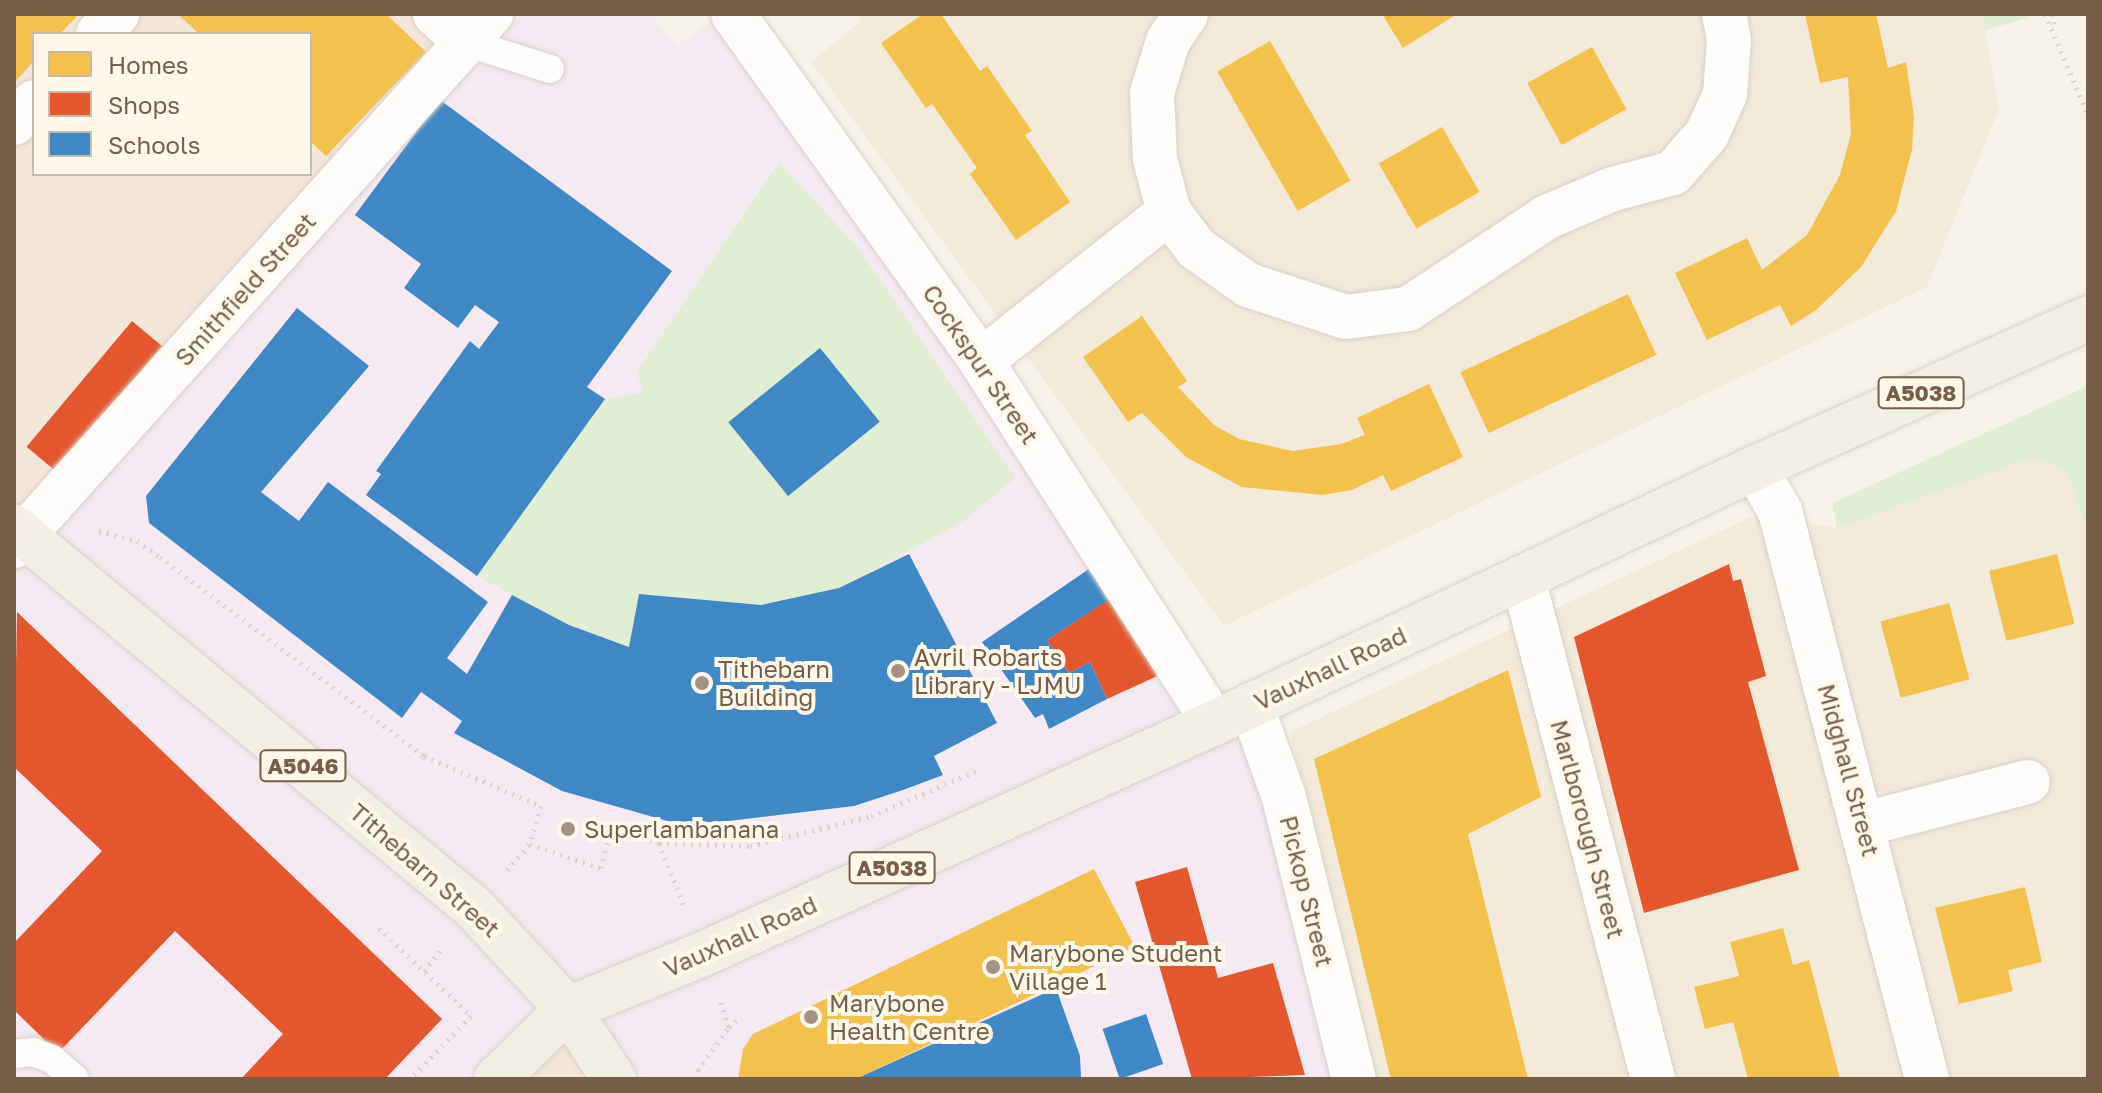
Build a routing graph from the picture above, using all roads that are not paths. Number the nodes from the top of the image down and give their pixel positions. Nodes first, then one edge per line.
1 (117, 14) edge
2 (733, 14) edge
3 (1186, 14) edge
4 (1724, 14) edge
5 (463, 23) edge
6 (100, 32) edge
7 (550, 69) dead end
8 (32, 104) edge
9 (14, 123) edge
10 (1169, 212) junction
11 (2088, 318) edge
12 (981, 361) junction
13 (1755, 468) junction
14 (18, 536) edge
15 (1523, 578) junction
16 (1233, 714) junction
17 (2028, 782) dead end
18 (1864, 824) junction
19 (568, 1009) junction
20 (14, 1054) edge
21 (75, 1079) edge
22 (496, 1079) edge
23 (614, 1079) edge
24 (1354, 1079) edge
25 (1653, 1079) edge
26 (1927, 1079) edge

1 - 6 street
2 - 12 street, Cockspur Street
3 - 10 street
4 - 10 street
5 - 7 lane
5 - 14 street, Smithfield Street
8 - 9 street
10 - 12 street
11 - 13 main road, Vauxhall Road / A5038
12 - 16 street, Cockspur Street
13 - 15 main road, Vauxhall Road / A5038
13 - 18 street, Midghall Street
14 - 19 main road, Tithebarn Street / A5046
15 - 16 main road, Vauxhall Road / A5038
15 - 25 street, Marlborough Street
16 - 19 main road, Vauxhall Road / A5038
16 - 24 street, Pickop Street
17 - 18 street
18 - 26 street, Midghall Street
19 - 22 main road, A5038
19 - 23 main road, A5046
20 - 21 lane

